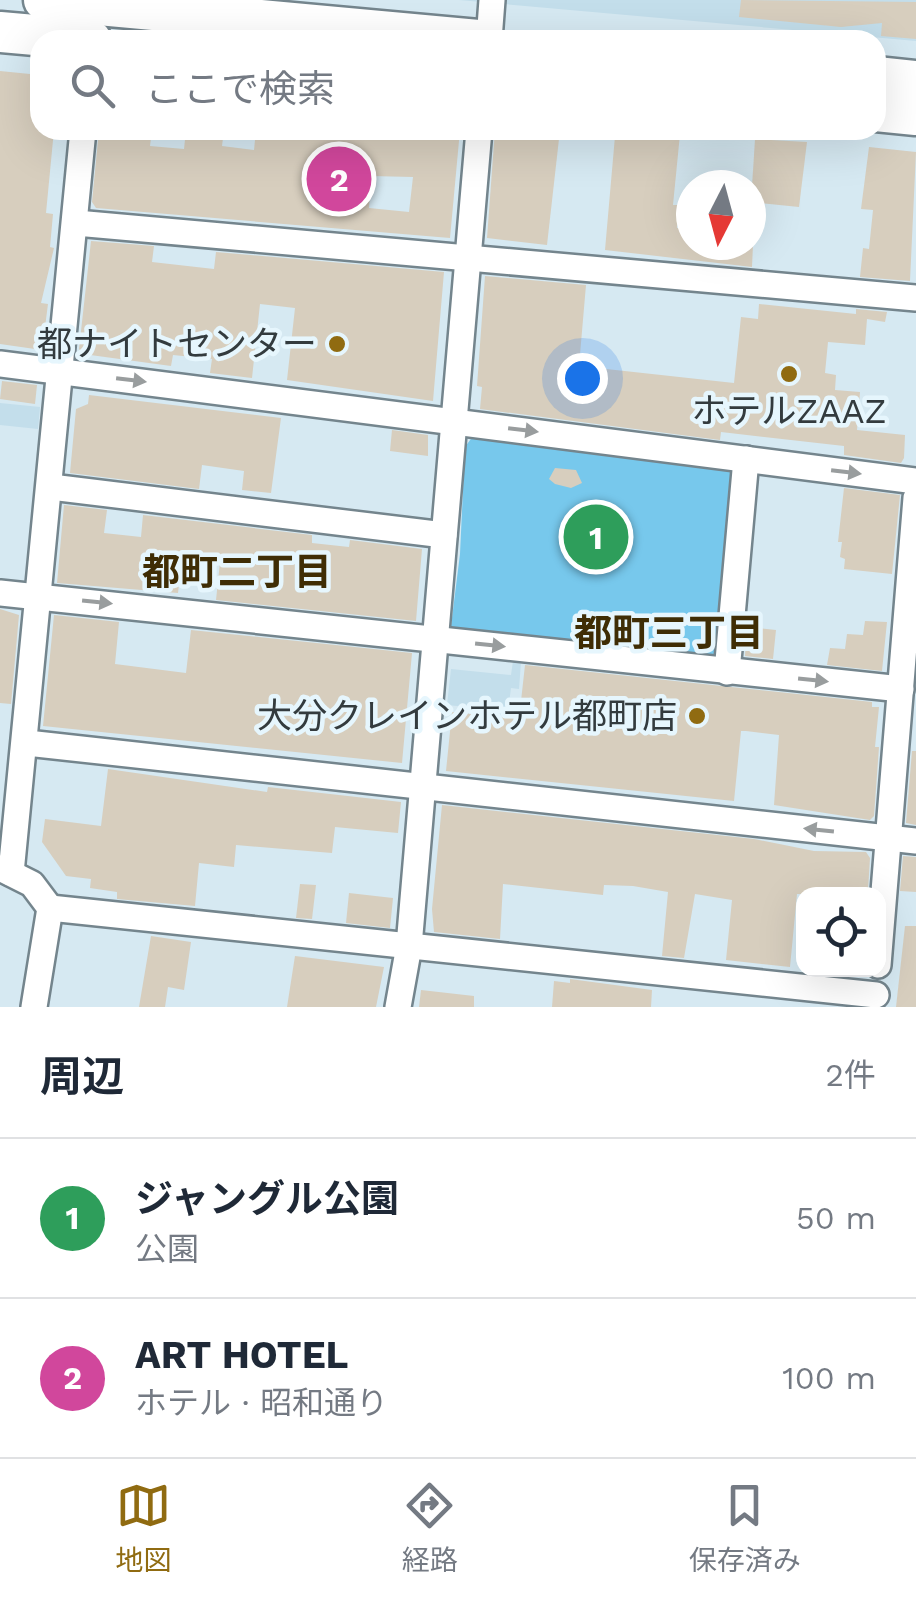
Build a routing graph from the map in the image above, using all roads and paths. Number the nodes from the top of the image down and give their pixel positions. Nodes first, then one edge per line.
1 (44, 0) edge
2 (492, 0) edge
3 (92, 21) edge
4 (275, 30) edge
5 (490, 30) edge
6 (0, 32) edge
7 (886, 78) edge
8 (916, 80) edge
9 (886, 112) edge
10 (916, 114) edge
11 (82, 140) edge
12 (478, 140) edge
13 (76, 223) junction
14 (468, 258) junction
15 (916, 298) edge
16 (0, 364) edge
17 (62, 371) junction
18 (454, 422) junction
19 (746, 459) junction
20 (916, 480) edge
21 (51, 487) junction
22 (916, 498) edge
23 (444, 536) junction
24 (0, 593) edge
25 (40, 596) junction
26 (435, 638) junction
27 (727, 672) junction
28 (901, 689) junction
29 (26, 743) junction
30 (423, 787) junction
31 (889, 838) junction
32 (916, 841) edge
33 (6, 870) edge
34 (50, 908) junction
35 (409, 946) junction
36 (877, 984) edge
37 (34, 1007) edge
38 (398, 1007) edge

1 - 3 highway
2 - 5 street
3 - 4 highway
3 - 6 highway
7 - 8 highway
9 - 10 highway
11 - 13 street
12 - 14 street
13 - 14 street
13 - 17 street
14 - 15 street
14 - 18 street
16 - 17 street
17 -> 18 street
17 - 21 street
18 -> 19 street
18 - 23 street
19 -> 20 street
19 - 27 street
21 - 23 street
21 - 25 street
22 - 28 street
23 - 26 street
24 - 25 street
25 -> 26 street
25 - 29 street
26 -> 27 street
26 - 30 street
27 -> 28 street
28 - 31 street
29 - 30 street
29 - 33 street
31 -> 30 street
30 - 35 street
31 - 32 street
31 - 36 street
33 - 34 street
34 - 35 street
34 - 37 street
35 - 36 street
35 - 38 street

